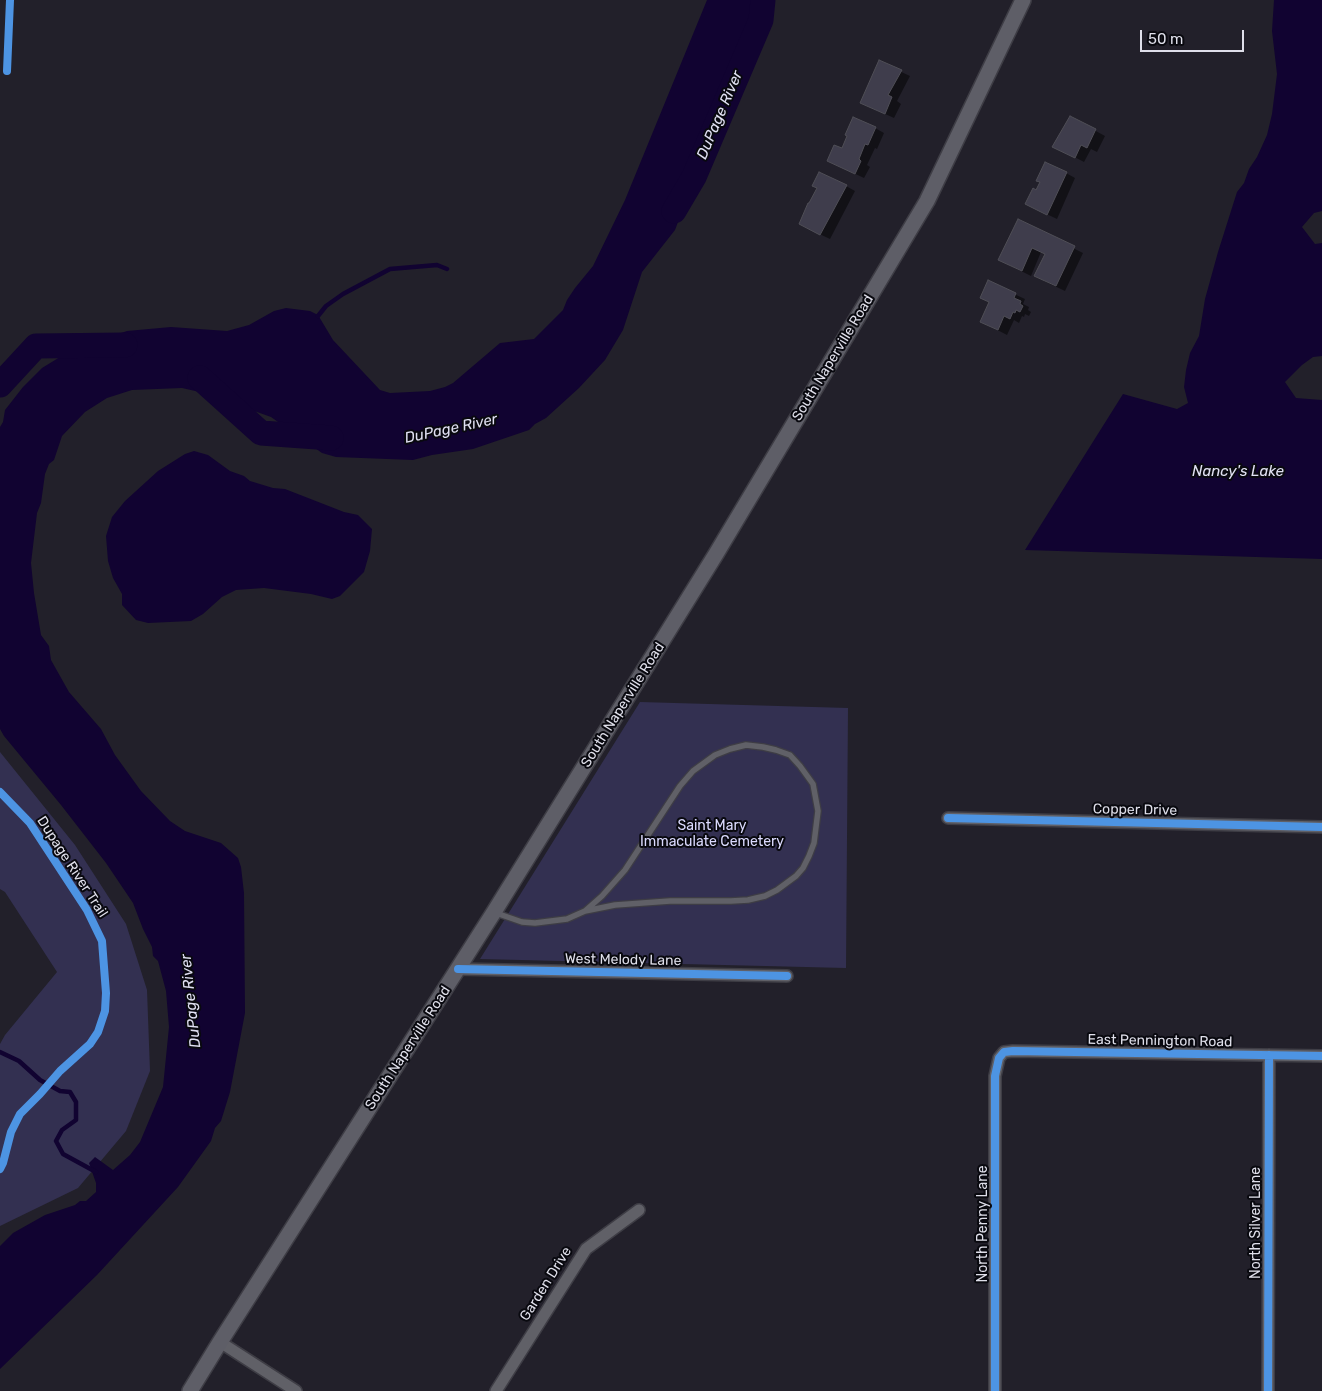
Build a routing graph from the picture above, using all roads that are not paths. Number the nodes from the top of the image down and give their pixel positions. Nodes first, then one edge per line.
1 (1024, 0) edge
2 (948, 818) dead end
3 (1322, 828) edge
4 (585, 911) junction
5 (494, 912) junction
6 (458, 969) junction
7 (787, 976) dead end
8 (1269, 1054) junction
9 (1322, 1056) edge
10 (999, 1058) joint
11 (639, 1210) dead end
12 (220, 1342) junction
13 (190, 1391) edge
14 (296, 1391) edge
15 (496, 1391) edge
16 (995, 1391) edge
17 (1268, 1391) edge

1 - 5 main road, South Naperville Road
2 - 3 street, Copper Drive
4 - 4 lane
4 - 5 lane
5 - 6 main road, South Naperville Road
6 - 7 street, West Melody Lane
6 - 12 main road, South Naperville Road
8 - 9 street, East Pennington Road
8 - 10 street, East Pennington Road
8 - 17 street, North Silver Lane
10 - 16 street, North Penny Lane
11 - 15 street, Garden Drive
12 - 13 main road, South Naperville Road
12 - 14 street

